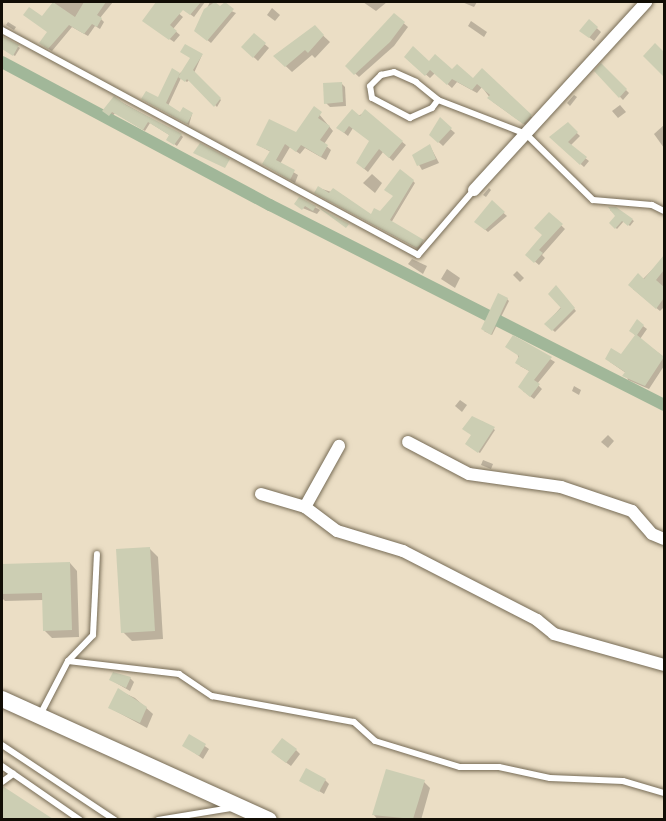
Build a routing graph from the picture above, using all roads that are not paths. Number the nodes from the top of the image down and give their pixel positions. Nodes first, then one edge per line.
1 (646, 2) edge
2 (2, 30) edge
3 (438, 100) junction
4 (526, 134) junction
5 (474, 190) joint
6 (664, 211) edge
7 (408, 442) dead end
8 (339, 446) dead end
9 (261, 494) dead end
10 (305, 507) junction
11 (664, 539) edge
12 (97, 554) dead end
13 (68, 661) junction
14 (664, 665) edge
15 (2, 699) edge
16 (39, 716) junction
17 (2, 745) edge
18 (2, 766) edge
19 (14, 774) junction
20 (2, 782) edge
21 (664, 793) edge
22 (241, 806) junction
23 (80, 819) edge
24 (115, 819) edge
25 (158, 819) edge
26 (269, 819) edge

1 - 4 street
2 - 5 lane
3 - 3 lane
3 - 4 lane
4 - 5 street
4 - 6 lane
7 - 11 street
8 - 10 street
9 - 10 street
10 - 14 street
12 - 13 lane
13 - 16 lane
13 - 21 lane
15 - 16 main road
16 - 22 main road
17 - 24 lane
18 - 19 lane
19 - 20 lane
19 - 23 lane
22 - 25 lane
22 - 26 main road

